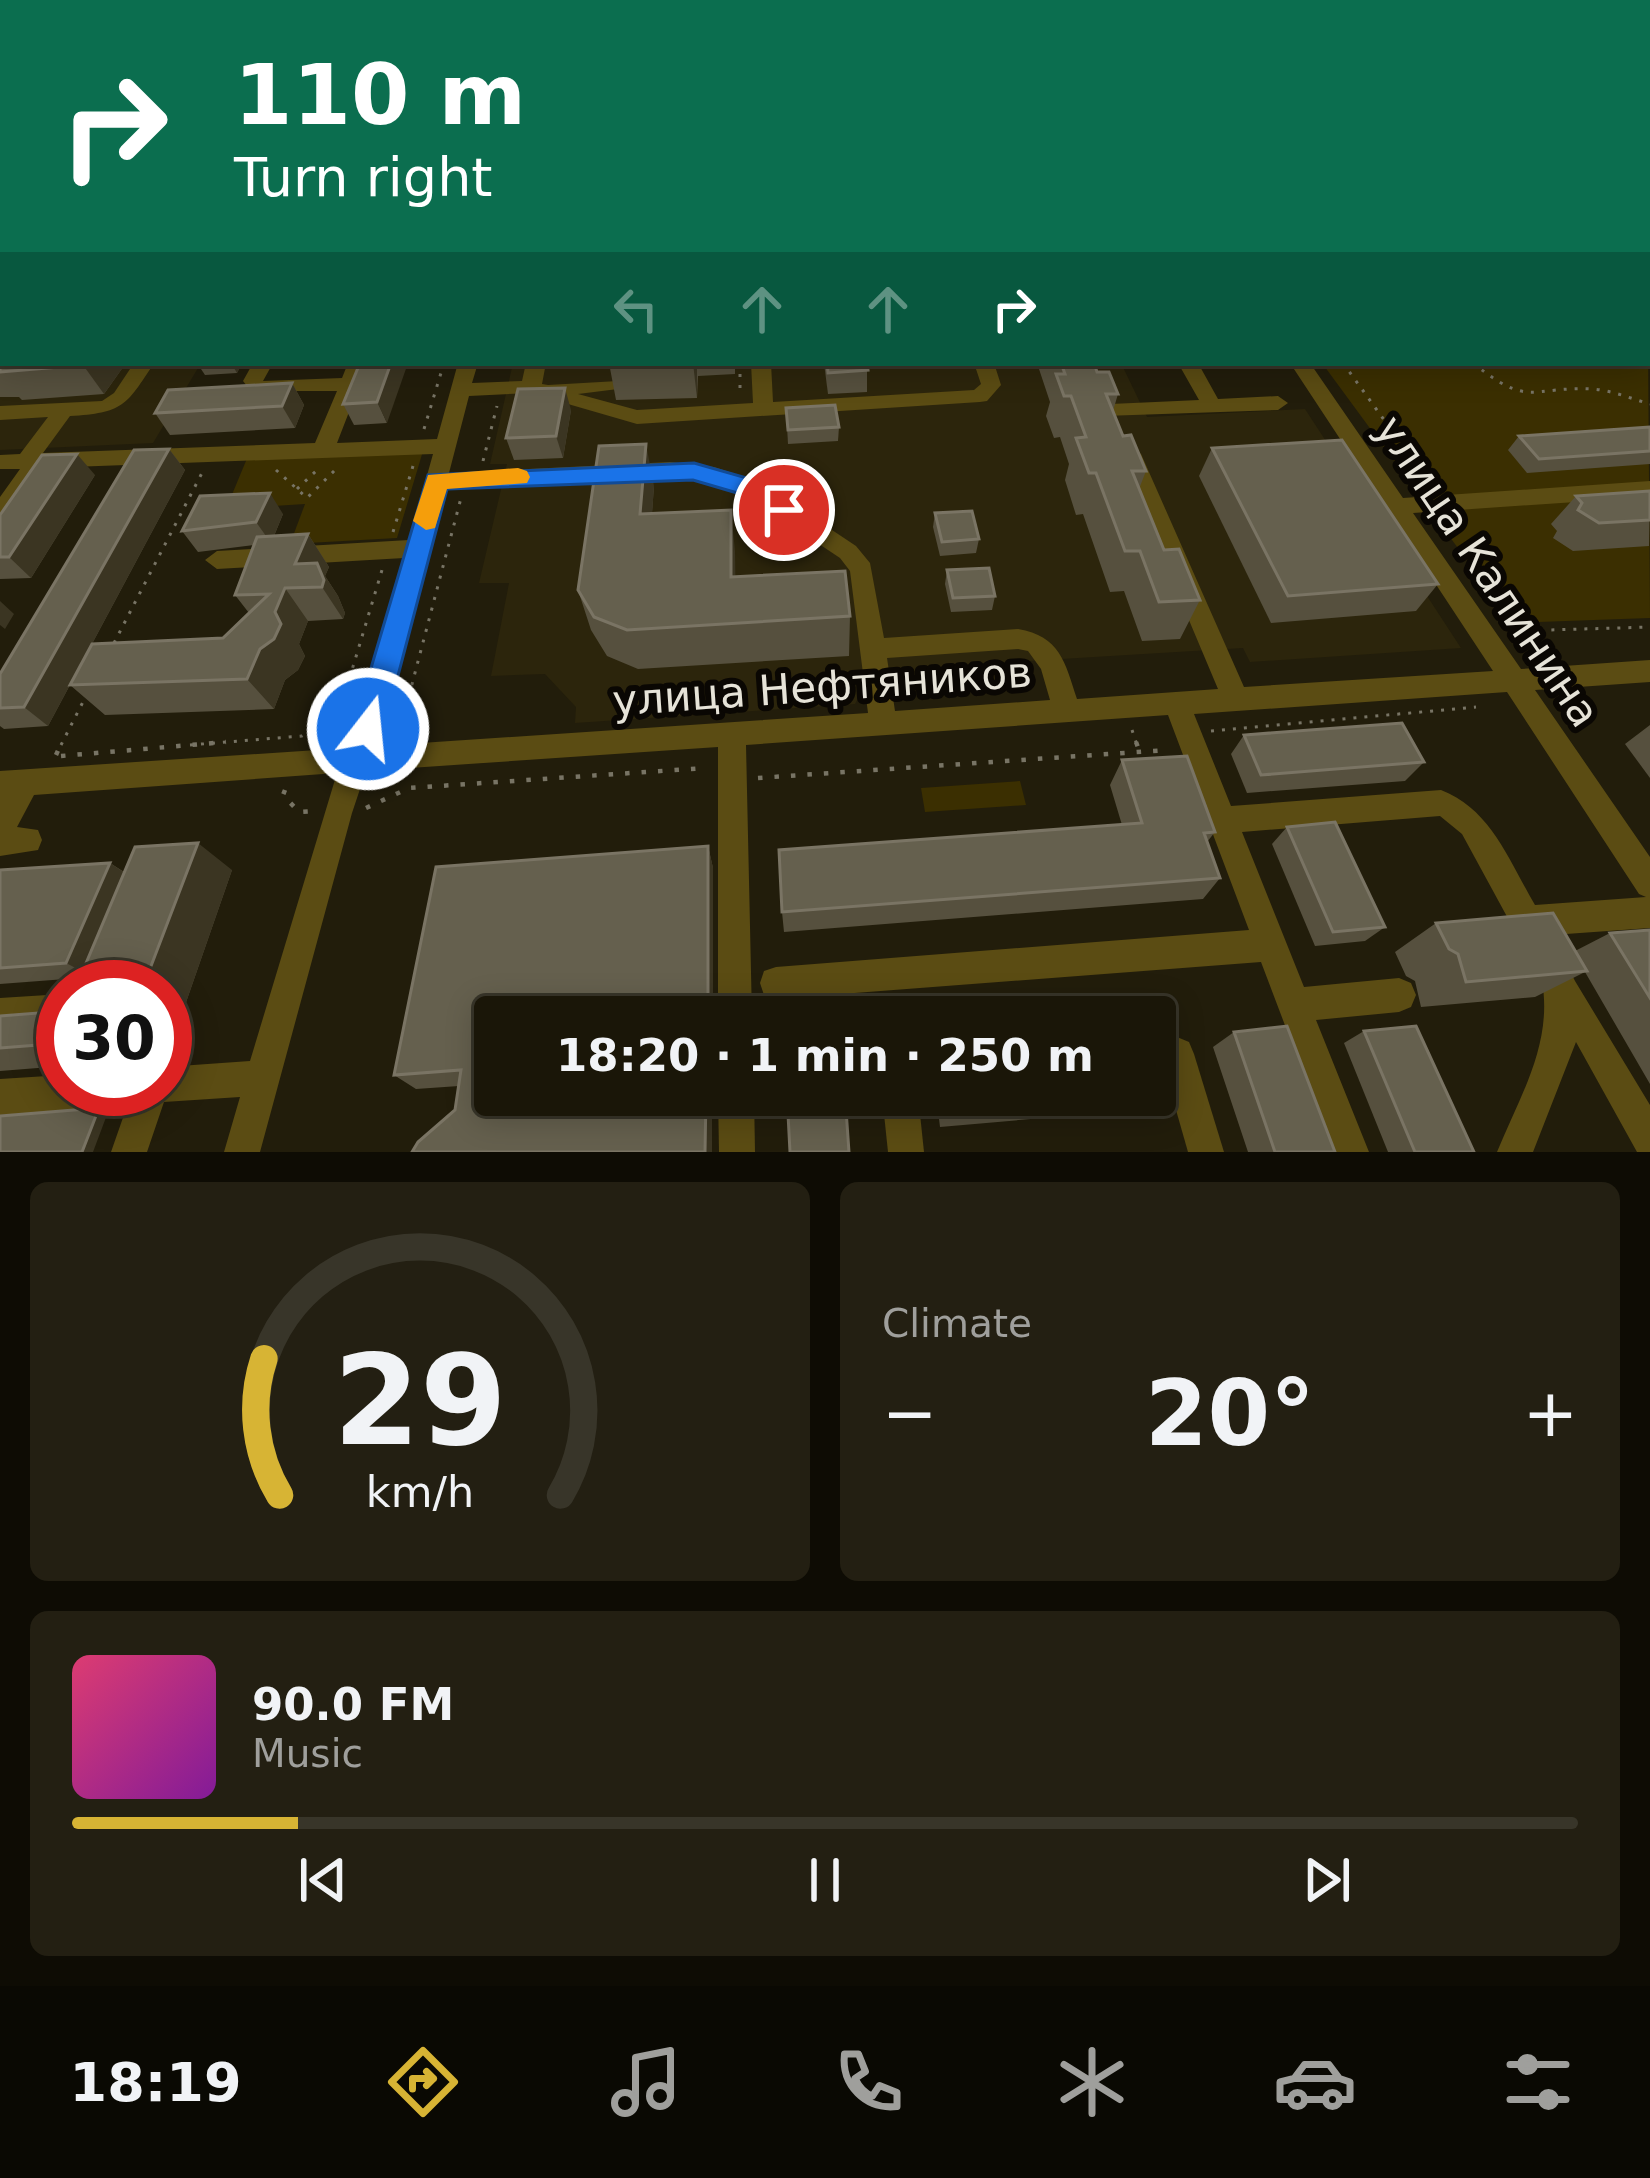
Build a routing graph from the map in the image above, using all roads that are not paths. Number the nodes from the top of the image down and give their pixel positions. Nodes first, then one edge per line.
1 (142, 366) edge
2 (262, 366) edge
3 (536, 366) edge
4 (761, 366) edge
5 (985, 366) edge
6 (1190, 366) edge
7 (1302, 366) edge
8 (354, 373) edge
9 (465, 376) edge
10 (611, 385) edge
11 (536, 388) junction
12 (1278, 403) dead end
13 (1212, 406) junction
14 (63, 411) junction
15 (764, 412) junction
16 (0, 413) edge
17 (446, 446) junction
18 (334, 450) junction
19 (140, 457) junction
20 (32, 460) junction
21 (0, 462) edge
22 (436, 481) junction
23 (123, 485) edge
24 (1645, 496) edge
25 (1397, 506) junction
26 (0, 514) edge
27 (418, 548) junction
28 (217, 560) dead end
29 (873, 650) junction
30 (1650, 671) edge
31 (1516, 681) junction
32 (1237, 700) junction
33 (1178, 704) junction
34 (1067, 711) junction
35 (883, 724) junction
36 (732, 734) junction
37 (358, 758) junction
38 (13, 783) edge
39 (1221, 820) junction
40 (9, 837) edge
41 (1650, 883) edge
42 (1650, 912) edge
43 (1528, 921) junction
44 (1269, 945) junction
45 (1558, 977) junction
46 (776, 983) dead end
47 (1399, 995) dead end
48 (734, 996) edge
49 (1294, 1005) junction
50 (36, 1013) edge
51 (0, 1015) edge
52 (1177, 1054) dead end
53 (263, 1078) junction
54 (192, 1083) edge
55 (36, 1094) edge
56 (0, 1097) edge
57 (142, 1116) edge
58 (736, 1116) edge
59 (902, 1116) edge
60 (1650, 1140) edge
61 (1206, 1151) edge
62 (129, 1152) edge
63 (242, 1152) edge
64 (737, 1152) edge
65 (906, 1152) edge
66 (1192, 1152) edge
67 (1351, 1152) edge
68 (1515, 1152) edge

1 - 14 street
2 - 8 street
3 - 11 street
4 - 15 street
5 - 15 street
6 - 13 street
7 - 25 street, улица Калинина
8 - 18 street
9 - 11 street
9 - 17 street
10 - 11 street
11 - 15 street
12 - 13 street
13 - 32 street
14 - 16 street
14 - 20 street
17 - 18 street
17 - 22 street
18 - 19 street
19 - 20 street
19 - 23 street
20 - 21 street
20 - 26 street
22 - 27 street
22 - 29 street
24 - 25 street
25 - 31 street, улица Калинина
27 - 28 street
27 - 37 street
29 - 34 street
29 - 35 street
30 - 31 street, улица Нефтяников
31 - 32 street, улица Нефтяников
31 - 41 street, улица Калинина
32 - 33 street, улица Нефтяников
33 - 34 street, улица Нефтяников
33 - 39 street
34 - 35 street, улица Нефтяников
35 - 36 street, улица Нефтяников
36 - 37 street, улица Нефтяников
36 - 48 street
37 - 38 street, улица Нефтяников
37 - 53 street
38 - 40 street
39 - 43 street
39 - 44 street
42 - 43 street
43 - 45 street
44 - 46 street
44 - 49 street
45 - 60 street
45 - 68 street
47 - 49 street
49 - 67 street
50 - 51 street
52 - 61 street
53 - 54 street
53 - 63 street
55 - 56 street
57 - 62 street
58 - 64 street
59 - 65 street
61 - 66 street

